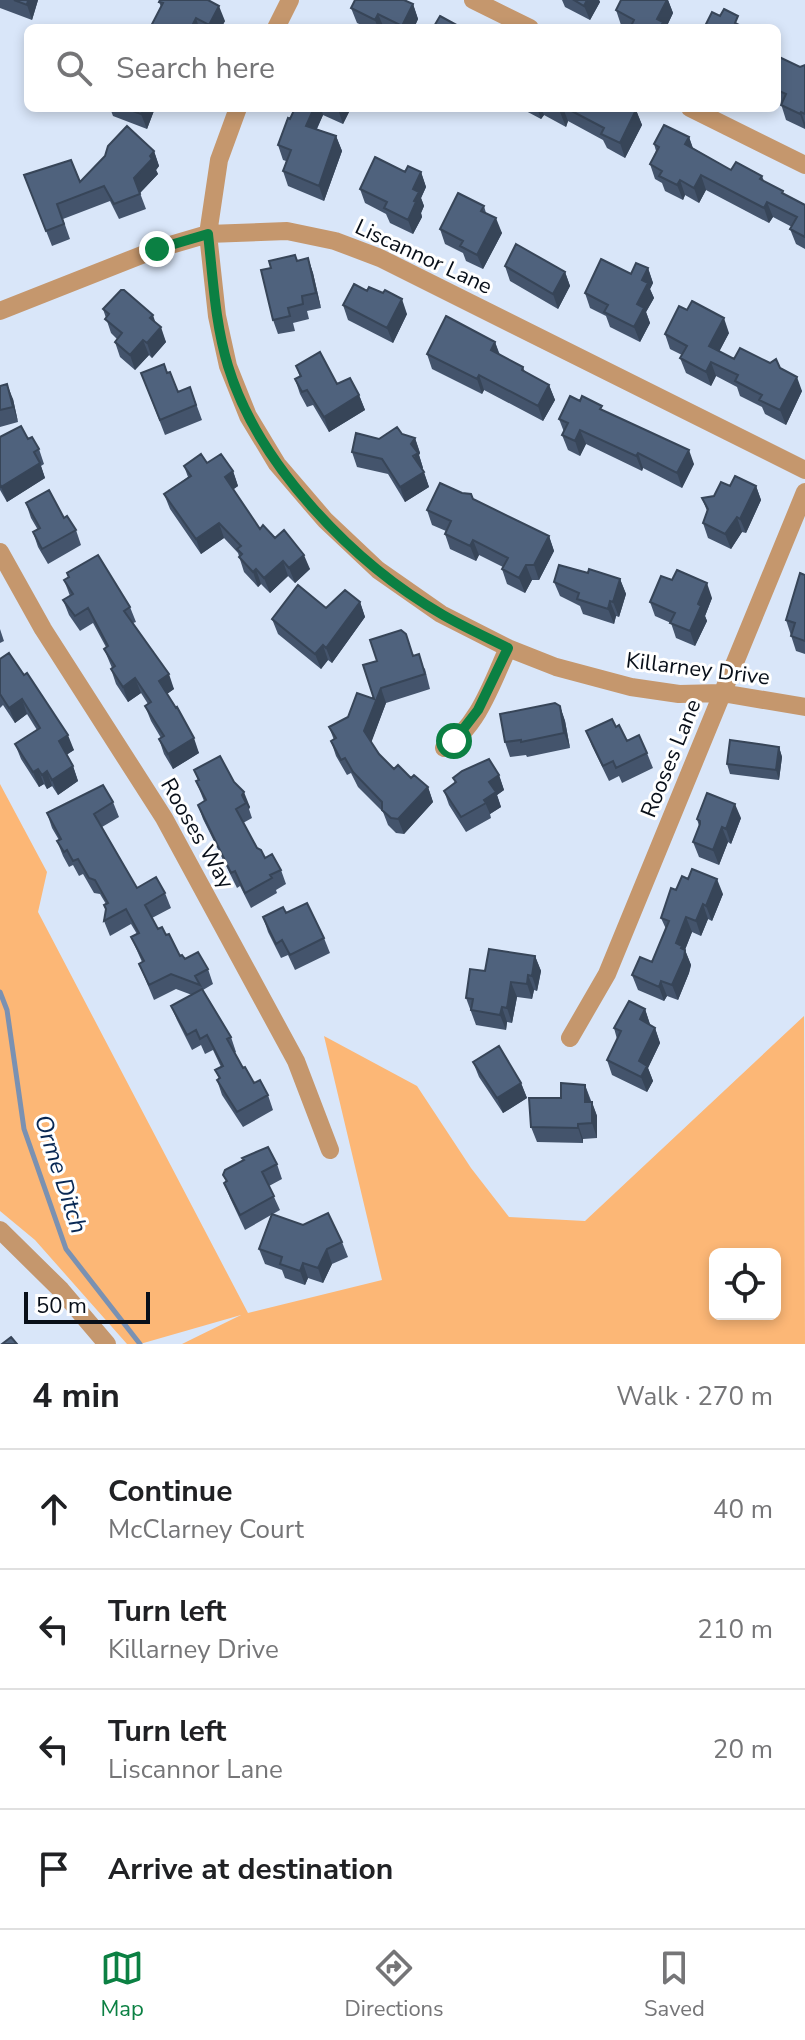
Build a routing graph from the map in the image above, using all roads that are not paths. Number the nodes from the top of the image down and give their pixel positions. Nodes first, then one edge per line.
1 (290, 0) edge
2 (473, 0) edge
3 (278, 24) edge
4 (522, 24) edge
5 (237, 112) edge
6 (698, 112) edge
7 (805, 165) edge
8 (208, 234) junction
9 (0, 311) edge
10 (805, 470) edge
11 (805, 492) edge
12 (0, 552) edge
13 (508, 648) junction
14 (722, 693) junction
15 (805, 707) edge
16 (444, 748) dead end
17 (570, 1038) dead end
18 (330, 1150) dead end
19 (0, 1230) edge
20 (107, 1344) edge

1 - 3 street
2 - 4 street
5 - 8 street, Killarney Drive
6 - 7 street
8 - 9 street, Liscannor Lane
8 - 10 street, Liscannor Lane
8 - 13 street, Killarney Drive
11 - 14 street, Rooses Lane
12 - 18 street, Rooses Way
13 - 14 street, Killarney Drive
13 - 16 street
14 - 15 street, Killarney Drive
14 - 17 street, Rooses Lane
19 - 20 street

